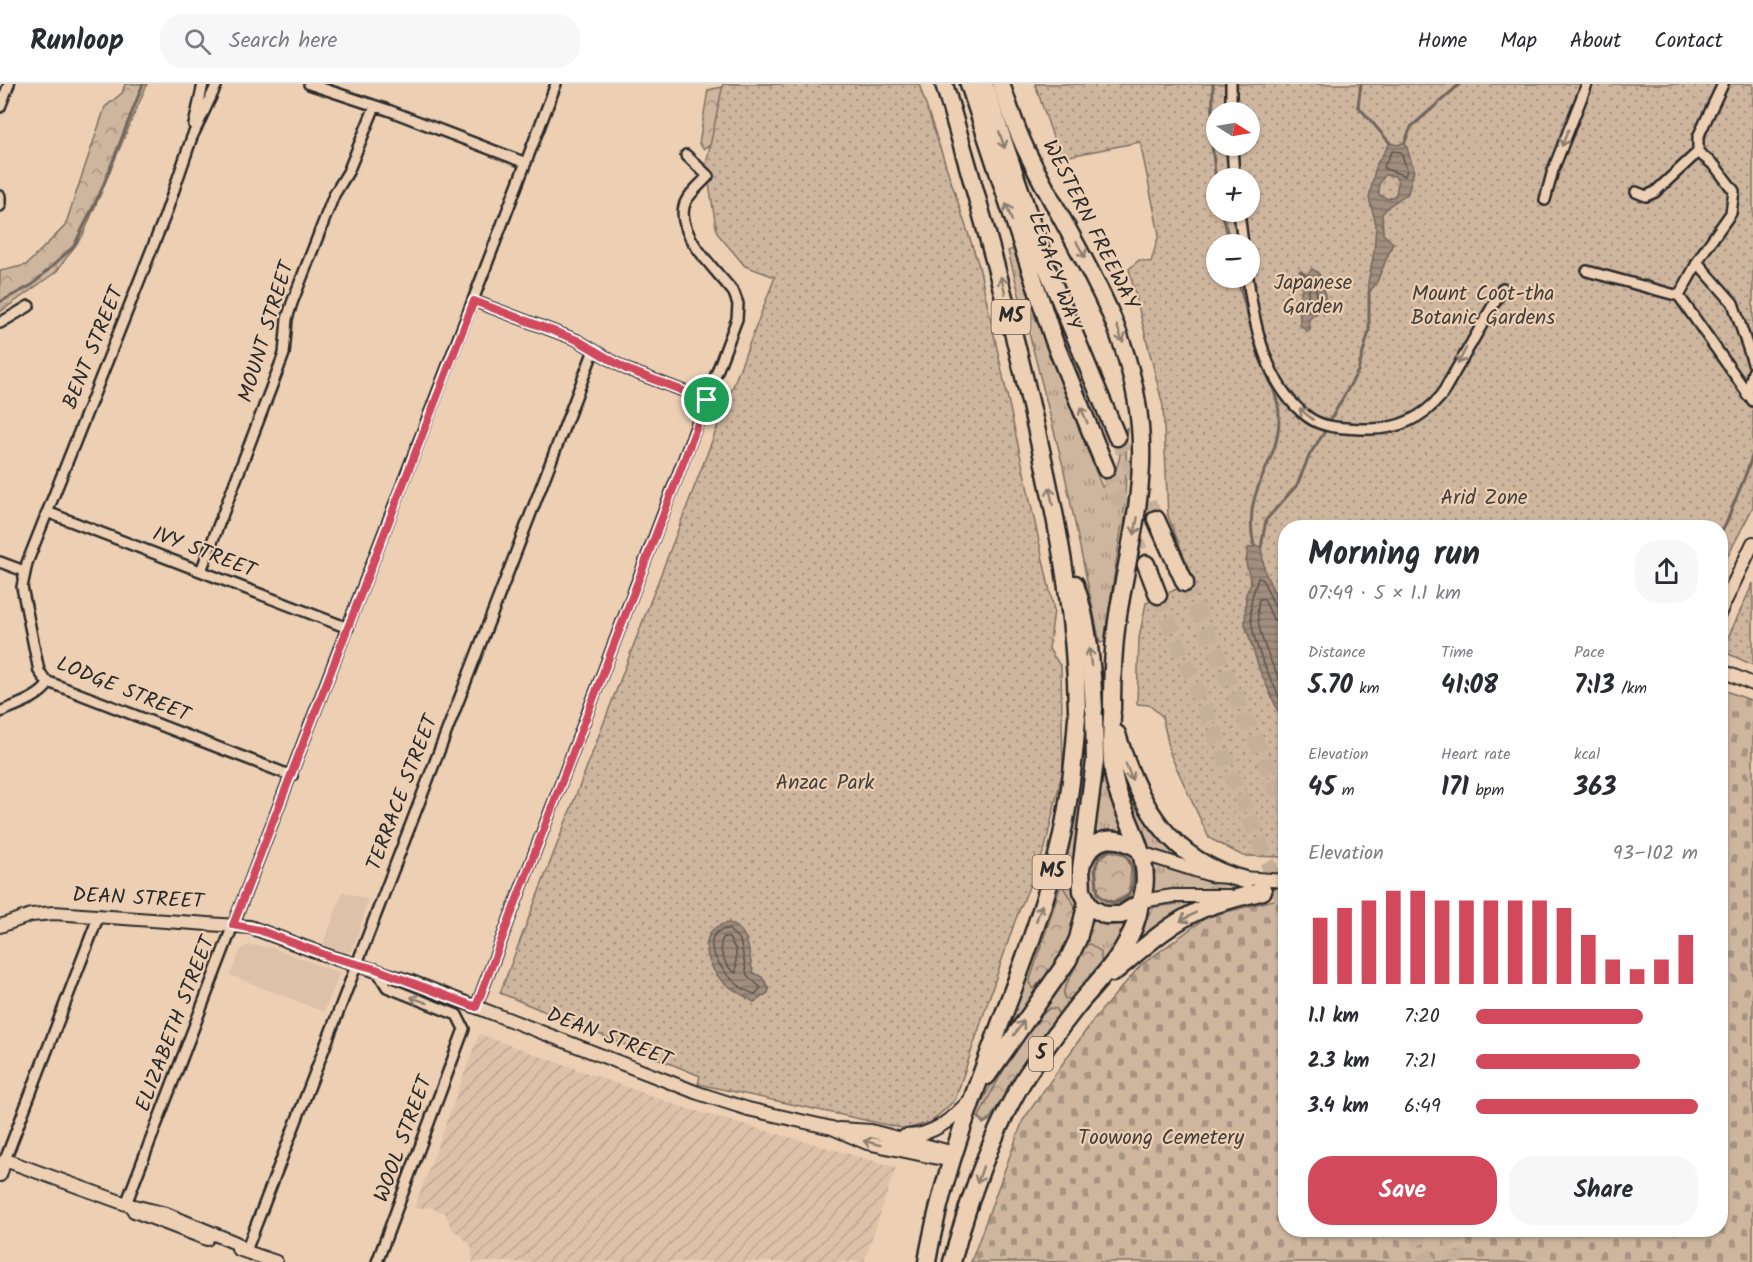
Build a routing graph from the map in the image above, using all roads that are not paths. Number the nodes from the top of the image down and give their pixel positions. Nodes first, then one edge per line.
1 (9, 84) edge
2 (203, 84) edge
3 (217, 84) edge
4 (309, 84) edge
5 (556, 84) edge
6 (944, 84) edge
7 (969, 84) edge
8 (984, 84) edge
9 (1001, 84) edge
10 (1231, 84) edge
11 (1587, 84) edge
12 (1723, 84) edge
13 (1231, 102) edge
14 (375, 106) junction
15 (0, 107) edge
16 (192, 136) junction
17 (1698, 153) junction
18 (686, 155) dead end
19 (526, 163) junction
20 (1636, 192) dead end
21 (0, 196) edge
22 (1545, 200) dead end
23 (0, 206) edge
24 (1697, 262) junction
25 (1587, 271) dead end
26 (1249, 288) edge
27 (1503, 288) dead end
28 (1679, 296) junction
29 (474, 301) junction
30 (28, 306) dead end
31 (0, 323) edge
32 (594, 350) junction
33 (1753, 363) edge
34 (1753, 372) edge
35 (1750, 398) edge
36 (707, 400) junction
37 (1116, 437) tunnel mouth
38 (1106, 469) tunnel mouth
39 (47, 512) junction
40 (1156, 519) tunnel mouth
41 (1753, 543) edge
42 (0, 562) edge
43 (1146, 564) tunnel mouth
44 (24, 571) junction
45 (201, 571) junction
46 (1185, 583) tunnel mouth
47 (1158, 595) tunnel mouth
48 (1728, 595) edge
49 (348, 628) junction
50 (1728, 673) edge
51 (49, 683) junction
52 (1753, 684) edge
53 (0, 712) edge
54 (1085, 714) junction
55 (1112, 714) junction
56 (291, 776) junction
57 (1140, 851) junction
58 (1081, 875) junction
59 (1245, 880) junction
60 (1278, 882) edge
61 (1278, 886) edge
62 (1263, 891) junction
63 (1086, 902) junction
64 (1141, 902) junction
65 (99, 915) junction
66 (233, 925) junction
67 (0, 926) edge
68 (356, 964) junction
69 (376, 969) junction
70 (1088, 993) junction
71 (476, 1007) junction
72 (974, 1095) junction
73 (832, 1128) junction
74 (892, 1136) junction
75 (914, 1148) junction
76 (5, 1160) junction
77 (951, 1164) junction
78 (0, 1175) edge
79 (126, 1204) junction
80 (246, 1251) junction
81 (276, 1262) edge
82 (377, 1262) edge
83 (927, 1262) edge
84 (938, 1262) edge
85 (952, 1262) edge

1 - 15 street
2 - 16 street, BENT STREET
3 - 16 street, BENT STREET
4 - 14 street
5 - 19 street, ELIZABETH STREET
54 -> 6 highway, M5
38 -> 7 highway, LEGACY WAY / M5
8 -> 37 highway, LEGACY WAY / M5
9 -> 55 highway, WESTERN FREEWAY
10 - 13 street
11 -> 22 street
12 - 17 street
14 - 19 street
14 - 45 street, MOUNT STREET
16 - 39 street, BENT STREET
17 - 20 street
17 - 24 street
18 - 36 street
19 - 29 street, ELIZABETH STREET
21 - 23 street
24 - 28 street
24 - 33 street
25 - 28 street
27 -> 26 street
28 - 35 street
29 - 32 street
29 - 49 street, ELIZABETH STREET
30 - 31 street
32 - 36 street
32 - 68 street, TERRACE STREET
34 - 35 street
36 - 71 street
39 - 44 street, BENT STREET
39 - 45 street, IVY STREET
40 - 46 highway
41 - 48 street
42 - 44 street
43 - 47 highway
44 - 51 street, LODGE STREET
45 - 49 street, IVY STREET
49 - 56 street, ELIZABETH STREET
50 - 52 street
51 - 53 street
51 - 56 street, LODGE STREET
54 - 58 highway
72 -> 54 highway, M5
55 - 57 highway, WESTERN FREEWAY
55 -> 59 highway
56 - 66 street, ELIZABETH STREET
57 - 58 highway
57 - 59 street
57 - 64 highway, 5
58 - 63 highway
59 - 60 street
61 - 62 street
62 - 64 street
62 -> 70 highway
63 - 64 highway
72 -> 63 highway
64 - 70 highway, 5
65 - 66 street, DEAN STREET
65 - 67 street, DEAN STREET
65 - 76 street
66 - 68 street, DEAN STREET
66 - 79 street, ELIZABETH STREET
68 - 69 street, DEAN STREET
68 - 80 street, TERRACE STREET
69 - 71 street, DEAN STREET
82 -> 69 street, WOOL STREET
70 -> 85 highway, 5
71 - 73 street, DEAN STREET
72 - 74 street
72 - 77 highway
73 - 74 street, DEAN STREET
75 -> 73 street, DEAN STREET
74 - 75 street, DEAN STREET
75 - 77 street, DEAN STREET
76 - 78 street
76 - 79 street
77 - 83 highway
77 - 84 highway
79 - 80 street
80 - 81 street

